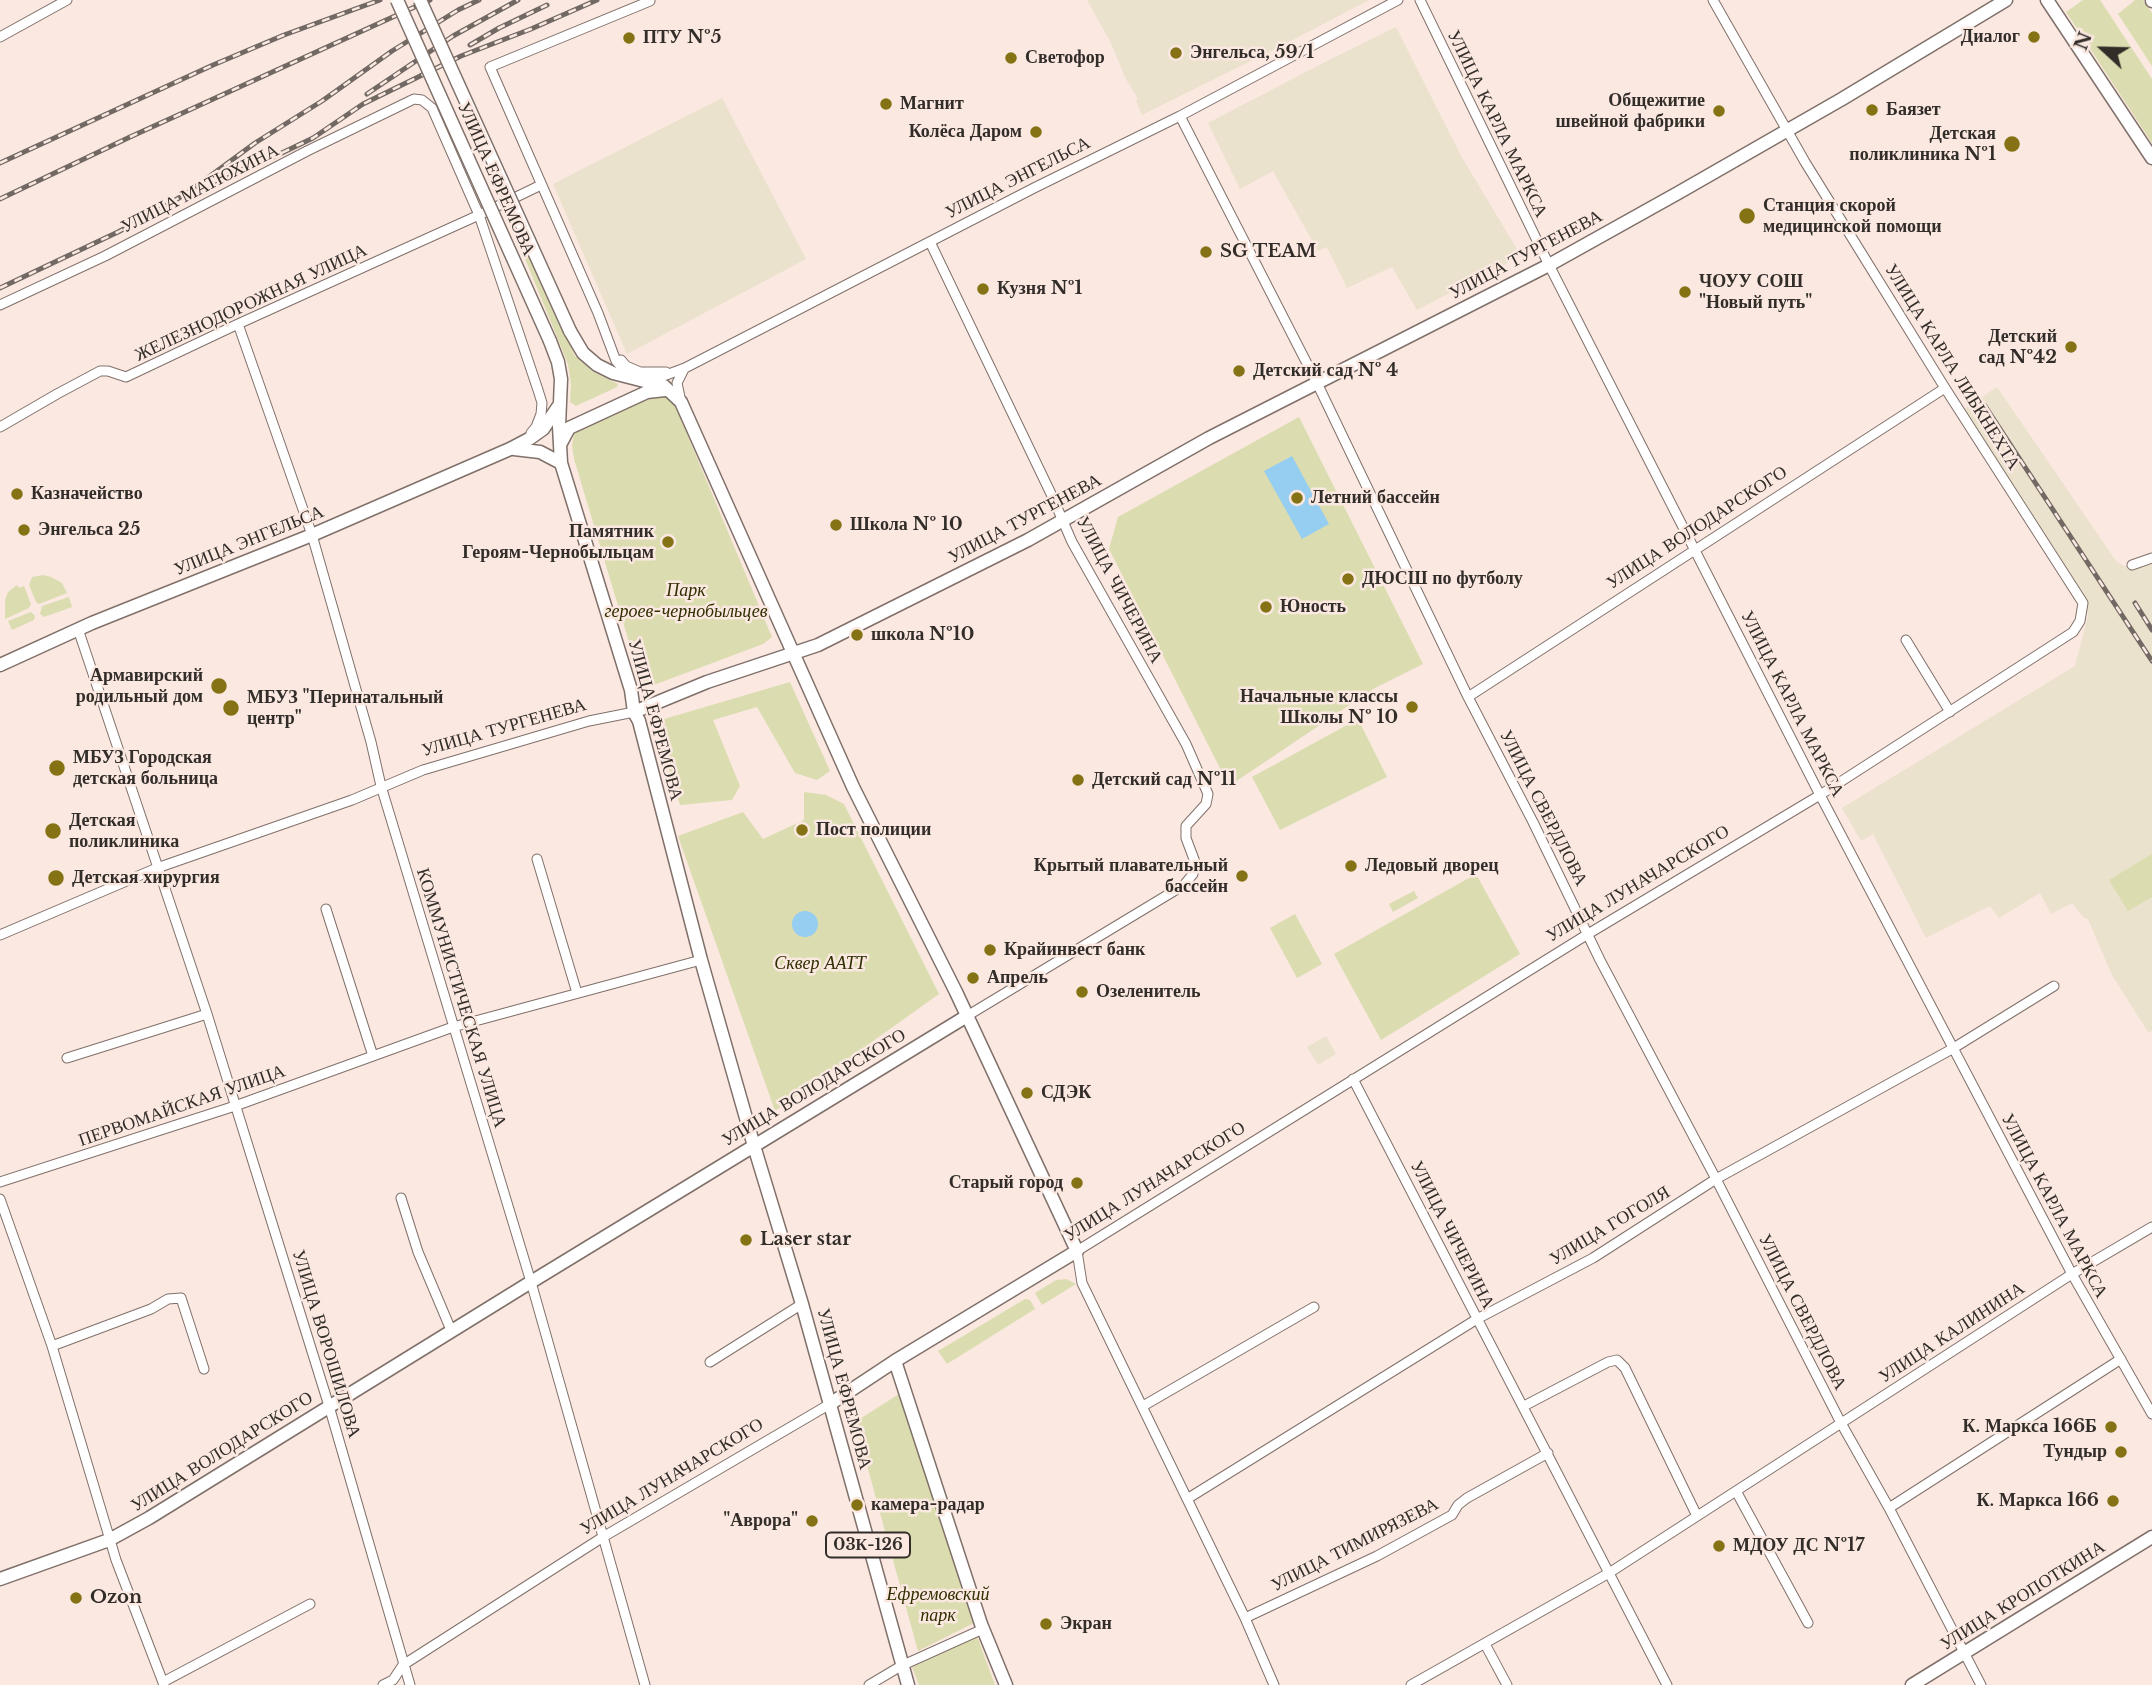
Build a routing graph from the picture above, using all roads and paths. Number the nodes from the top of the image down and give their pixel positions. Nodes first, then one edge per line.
1 (67, 0) edge
2 (397, 0) edge
3 (419, 0) edge
4 (1398, 0) edge
5 (1420, 0) edge
6 (1713, 0) edge
7 (2006, 0) edge
8 (2047, 0) edge
9 (650, 1) edge
10 (0, 37) edge
11 (414, 99) joint
12 (1180, 116) junction
13 (1788, 130) junction
14 (2152, 158) edge
15 (541, 185) junction
16 (479, 215) junction
17 (930, 242) junction
18 (1549, 265) junction
19 (0, 304) edge
20 (238, 324) junction
21 (604, 328) junction
22 (685, 368) junction
23 (635, 378) junction
24 (650, 381) junction
25 (1317, 383) junction
26 (1945, 388) junction
27 (677, 397) junction
28 (561, 400) junction
29 (0, 427) edge
30 (510, 449) junction
31 (561, 462) junction
32 (1063, 520) junction
33 (312, 535) junction
34 (1696, 551) junction
35 (2152, 558) edge
36 (2132, 565) dead end
37 (2083, 603) joint
38 (78, 629) junction
39 (1906, 640) dead end
40 (793, 654) junction
41 (0, 665) edge
42 (1468, 697) junction
43 (634, 712) junction
44 (1950, 712) junction
45 (381, 786) junction
46 (1821, 795) junction
47 (537, 859) dead end
48 (158, 868) junction
49 (1193, 874) joint
50 (326, 909) dead end
51 (1588, 934) junction
52 (0, 935) edge
53 (701, 960) junction
54 (2054, 986) dead end
55 (577, 993) junction
56 (207, 1014) junction
57 (967, 1016) junction
58 (453, 1027) junction
59 (1952, 1049) junction
60 (373, 1056) junction
61 (67, 1058) dead end
62 (1353, 1079) junction
63 (236, 1106) junction
64 (754, 1146) junction
65 (1716, 1179) junction
66 (0, 1182) edge
67 (401, 1198) dead end
68 (0, 1199) edge
69 (2152, 1227) edge
70 (1077, 1251) junction
71 (2072, 1274) junction
72 (531, 1282) junction
73 (802, 1304) junction
74 (1314, 1307) dead end
75 (1477, 1319) junction
76 (452, 1331) junction
77 (52, 1346) junction
78 (2121, 1359) junction
79 (895, 1361) junction
80 (710, 1362) dead end
81 (204, 1369) dead end
82 (830, 1404) junction
83 (329, 1406) junction
84 (1143, 1406) junction
85 (1524, 1406) junction
86 (2152, 1414) edge
87 (1841, 1423) junction
88 (1548, 1453) junction
89 (1736, 1491) junction
90 (1186, 1499) junction
91 (1889, 1508) junction
92 (1697, 1516) junction
93 (603, 1537) junction
94 (2152, 1537) edge
95 (109, 1540) junction
96 (1609, 1573) junction
97 (0, 1579) edge
98 (310, 1604) dead end
99 (1245, 1618) junction
100 (1808, 1623) dead end
101 (983, 1629) junction
102 (1485, 1644) junction
103 (1964, 1653) junction
104 (402, 1665) junction
105 (901, 1666) junction
106 (163, 1683) edge
107 (383, 1685) edge
108 (410, 1685) edge
109 (645, 1685) edge
110 (869, 1685) edge
111 (908, 1685) edge
112 (1006, 1685) edge
113 (1274, 1685) edge
114 (1411, 1685) edge
115 (1507, 1685) edge
116 (1667, 1685) edge
117 (1912, 1685) edge
118 (1981, 1685) edge

1 - 10 street
2 - 28 main road, УЛИЦА ЕФРЕМОВА, bridge
3 - 23 main road, УЛИЦА ЕФРЕМОВА, bridge
4 - 12 street, УЛИЦА ЭНГЕЛЬСА
5 - 18 street, УЛИЦА КАРЛА МАРКСА
6 - 13 street, УЛИЦА КАРЛА ЛИБКНЕХТА
7 - 13 main road, УЛИЦА ТУРГЕНЕВА
8 - 14 main road
9 - 15 street
11 - 16 street, УЛИЦА ЕФРЕМОВА
11 - 19 street, УЛИЦА МАТЮХИНА
12 - 17 street, УЛИЦА ЭНГЕЛЬСА
12 - 25 street, УЛИЦА СВЕРДЛОВА
13 - 18 main road, УЛИЦА ТУРГЕНЕВА
13 - 26 street, УЛИЦА КАРЛА ЛИБКНЕХТА
15 - 16 street, ЖЕЛЕЗНОДОРОЖНАЯ УЛИЦА
15 - 21 street
16 - 20 street, ЖЕЛЕЗНОДОРОЖНАЯ УЛИЦА
16 - 30 street, УЛИЦА ЕФРЕМОВА
17 - 22 street, УЛИЦА ЭНГЕЛЬСА
17 - 32 street, УЛИЦА ЧИЧЕРИНА
18 - 25 main road, УЛИЦА ТУРГЕНЕВА
18 - 34 street, УЛИЦА КАРЛА МАРКСА
20 - 29 street, ЖЕЛЕЗНОДОРОЖНАЯ УЛИЦА
20 - 33 street, КОММУНИСТИЧЕСКАЯ УЛИЦА
21 - 22 street
21 - 23 street
22 - 24 street, УЛИЦА ЭНГЕЛЬСА
22 - 27 street
23 - 24 main road, УЛИЦА ЕФРЕМОВА
24 - 27 main road, УЛИЦА ЕФРЕМОВА
25 - 32 main road, УЛИЦА ТУРГЕНЕВА
25 - 42 street, УЛИЦА СВЕРДЛОВА
26 - 34 street, УЛИЦА ВОЛОДАРСКОГО
26 - 37 street, УЛИЦА КАРЛА ЛИБКНЕХТА
27 - 31 main road
27 - 40 main road
28 - 30 main road, УЛИЦА ЭНГЕЛЬСА
28 - 31 main road, УЛИЦА ЕФРЕМОВА
30 - 31 main road
30 - 33 main road, УЛИЦА ЭНГЕЛЬСА
31 - 43 main road, УЛИЦА ЕФРЕМОВА
32 - 40 main road, УЛИЦА ТУРГЕНЕВА
32 - 49 street, УЛИЦА ЧИЧЕРИНА
33 - 38 main road, УЛИЦА ЭНГЕЛЬСА
33 - 45 street, КОММУНИСТИЧЕСКАЯ УЛИЦА
34 - 42 street, УЛИЦА ВОЛОДАРСКОГО
34 - 46 street, УЛИЦА КАРЛА МАРКСА
35 - 36 street
37 - 44 street, УЛИЦА ЛУНАЧАРСКОГО
38 - 41 main road, УЛИЦА ЭНГЕЛЬСА
38 - 48 street, УЛИЦА ВОРОШИЛОВА
39 - 44 street
40 - 43 main road, УЛИЦА ТУРГЕНЕВА
40 - 57 main road
42 - 51 street, УЛИЦА СВЕРДЛОВА
43 - 45 street, УЛИЦА ТУРГЕНЕВА
43 - 53 main road, УЛИЦА ЕФРЕМОВА
44 - 46 street, УЛИЦА ЛУНАЧАРСКОГО
45 - 48 street, УЛИЦА ТУРГЕНЕВА
45 - 58 street, КОММУНИСТИЧЕСКАЯ УЛИЦА
46 - 51 street, УЛИЦА ЛУНАЧАРСКОГО
46 - 59 street, УЛИЦА КАРЛА МАРКСА
47 - 55 street
48 - 52 street, УЛИЦА ТУРГЕНЕВА
48 - 56 street, УЛИЦА ВОРОШИЛОВА
49 - 57 street, УЛИЦА ВОЛОДАРСКОГО
50 - 60 street
51 - 62 street, УЛИЦА ЛУНАЧАРСКОГО
51 - 65 street, УЛИЦА СВЕРДЛОВА
53 - 55 street, ПЕРВОМАЙСКАЯ УЛИЦА
53 - 64 main road, УЛИЦА ЕФРЕМОВА
54 - 59 street, УЛИЦА ГОГОЛЯ
55 - 58 street, ПЕРВОМАЙСКАЯ УЛИЦА
56 - 61 street
56 - 63 street, УЛИЦА ВОРОШИЛОВА
57 - 64 main road, УЛИЦА ВОЛОДАРСКОГО
57 - 70 main road
58 - 60 street, ПЕРВОМАЙСКАЯ УЛИЦА
58 - 72 street, КОММУНИСТИЧЕСКАЯ УЛИЦА
59 - 65 street, УЛИЦА ГОГОЛЯ
59 - 71 street, УЛИЦА КАРЛА МАРКСА
60 - 63 street, ПЕРВОМАЙСКАЯ УЛИЦА
62 - 70 street, УЛИЦА ЛУНАЧАРСКОГО
62 - 75 street, УЛИЦА ЧИЧЕРИНА
63 - 66 street, ПЕРВОМАЙСКАЯ УЛИЦА
63 - 83 street, УЛИЦА ВОРОШИЛОВА
64 - 72 main road, УЛИЦА ВОЛОДАРСКОГО
64 - 73 main road, УЛИЦА ЕФРЕМОВА
65 - 75 street, УЛИЦА ГОГОЛЯ
65 - 87 street, УЛИЦА СВЕРДЛОВА
67 - 76 street
68 - 77 street
69 - 71 street, УЛИЦА КАЛИНИНА
70 - 79 main road, УЛИЦА ЛУНАЧАРСКОГО
70 - 84 street
71 - 78 street, УЛИЦА КАРЛА МАРКСА
71 - 87 street, УЛИЦА КАЛИНИНА
72 - 76 main road, УЛИЦА ВОЛОДАРСКОГО
72 - 93 street, КОММУНИСТИЧЕСКАЯ УЛИЦА
73 - 80 street, УЛИЦА ЕФРЕМОВА
73 - 82 main road, УЛИЦА ЕФРЕМОВА
74 - 84 street
75 - 85 street, УЛИЦА ЧИЧЕРИНА
75 - 90 street, УЛИЦА ГОГОЛЯ
76 - 83 main road, УЛИЦА ВОЛОДАРСКОГО
77 - 81 street
77 - 95 street
78 - 86 street, УЛИЦА КАРЛА МАРКСА
78 - 91 street
79 - 82 main road, УЛИЦА ЛУНАЧАРСКОГО
79 - 101 main road
82 - 93 street, УЛИЦА ЛУНАЧАРСКОГО
82 - 105 main road, УЛИЦА ЕФРЕМОВА / 03К-126
83 - 95 main road, УЛИЦА ВОЛОДАРСКОГО
83 - 104 street, УЛИЦА ВОРОШИЛОВА
84 - 90 street
85 - 88 street, УЛИЦА ЧИЧЕРИНА
85 - 92 street
87 - 89 street, УЛИЦА КАЛИНИНА
87 - 91 street, УЛИЦА СВЕРДЛОВА
88 - 96 street, УЛИЦА ЧИЧЕРИНА
88 - 99 street, УЛИЦА ТИМИРЯЗЕВА
89 - 92 street, УЛИЦА КАЛИНИНА
89 - 100 street
90 - 99 street
91 - 103 street, УЛИЦА СВЕРДЛОВА
92 - 96 street, УЛИЦА КАЛИНИНА
93 - 104 street, УЛИЦА ЛУНАЧАРСКОГО
93 - 109 street, КОММУНИСТИЧЕСКАЯ УЛИЦА
94 - 103 main road, УЛИЦА КРОПОТКИНА
95 - 97 main road, УЛИЦА ВОЛОДАРСКОГО
95 - 106 street
96 - 102 street, УЛИЦА КАЛИНИНА
96 - 116 street, УЛИЦА ЧИЧЕРИНА
98 - 106 street
99 - 113 street
101 - 105 street
101 - 112 main road
102 - 114 street, УЛИЦА КАЛИНИНА
102 - 115 street
103 - 117 main road, УЛИЦА КРОПОТКИНА
103 - 118 street, УЛИЦА СВЕРДЛОВА
104 - 107 street, УЛИЦА ЛУНАЧАРСКОГО
104 - 108 street, УЛИЦА ВОРОШИЛОВА
105 - 110 street
105 - 111 main road, УЛИЦА ЕФРЕМОВА / 03К-126

